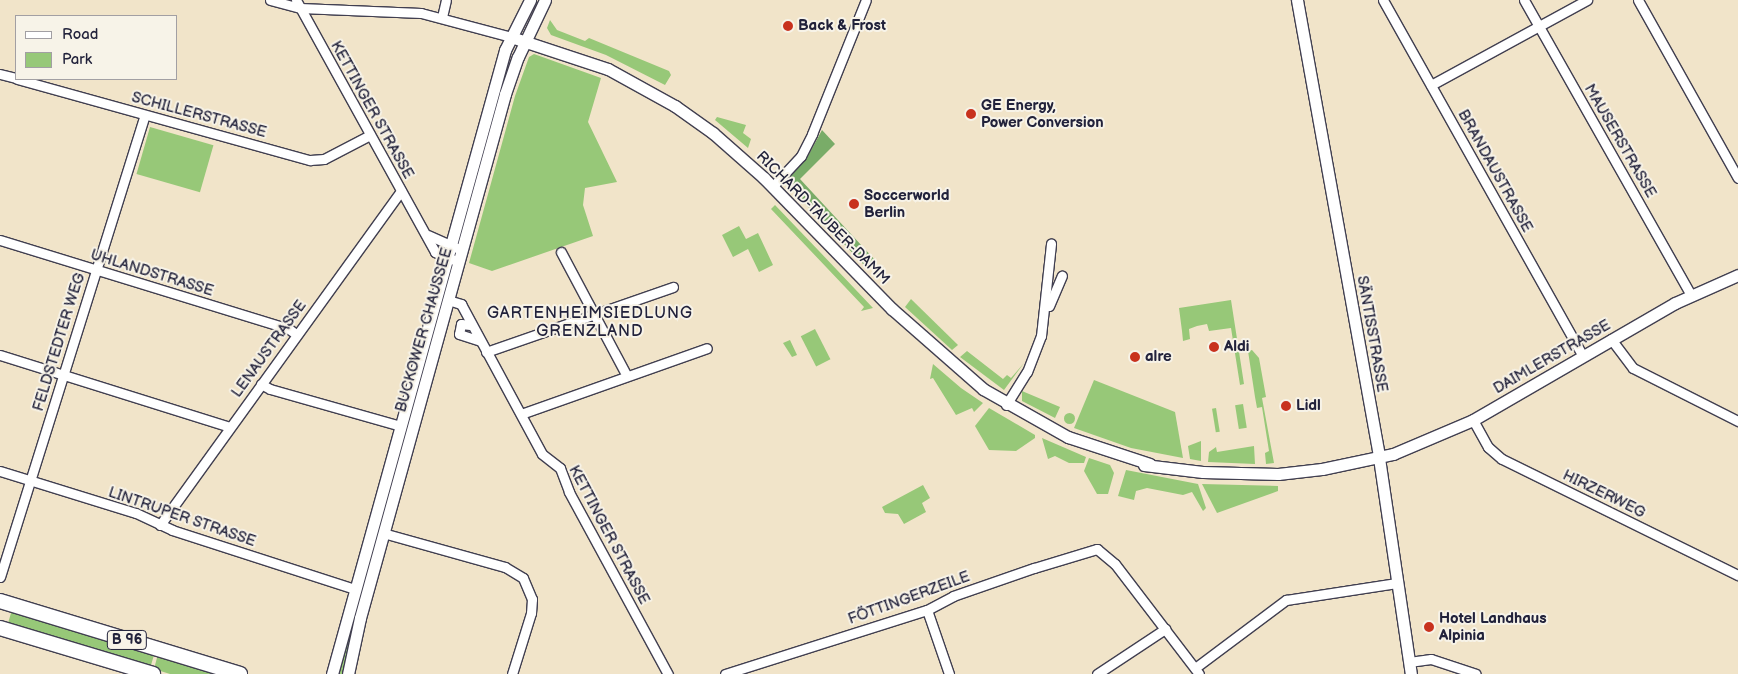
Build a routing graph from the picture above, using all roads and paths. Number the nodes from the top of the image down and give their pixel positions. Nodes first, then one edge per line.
1 (270, 0) edge
2 (446, 0) edge
3 (530, 0) edge
4 (545, 0) edge
5 (866, 0) edge
6 (1297, 0) edge
7 (1383, 0) edge
8 (1524, 0) edge
9 (1587, 0) edge
10 (1638, 0) edge
11 (298, 4) edge
12 (442, 17) junction
13 (1539, 26) junction
14 (512, 36) junction
15 (528, 41) junction
16 (0, 74) edge
17 (15, 78) edge
18 (21, 80) edge
19 (1431, 85) junction
20 (145, 115) junction
21 (370, 135) junction
22 (1738, 178) edge
23 (773, 186) junction
24 (401, 191) junction
25 (424, 232) junction
26 (0, 240) edge
27 (1051, 244) dead end
28 (457, 248) junction
29 (561, 252) dead end
30 (453, 260) junction
31 (96, 270) junction
32 (1738, 275) edge
33 (1062, 276) dead end
34 (673, 287) dead end
35 (1692, 295) junction
36 (448, 300) junction
37 (1046, 313) junction
38 (594, 315) junction
39 (470, 325) junction
40 (296, 334) junction
41 (1611, 340) junction
42 (480, 341) junction
43 (707, 348) dead end
44 (486, 352) junction
45 (0, 355) edge
46 (1583, 356) junction
47 (63, 375) junction
48 (627, 376) junction
49 (261, 384) junction
50 (1006, 404) junction
51 (520, 414) junction
52 (1473, 420) junction
53 (1738, 421) edge
54 (401, 426) junction
55 (230, 427) junction
56 (1379, 458) junction
57 (0, 471) edge
58 (30, 480) junction
59 (160, 525) junction
60 (383, 534) junction
61 (1738, 576) edge
62 (0, 577) edge
63 (1397, 583) junction
64 (350, 587) junction
65 (0, 601) edge
66 (927, 610) junction
67 (0, 628) edge
68 (1165, 628) junction
69 (1409, 662) junction
70 (1197, 671) edge
71 (146, 673) edge
72 (240, 674) edge
73 (332, 674) edge
74 (348, 674) edge
75 (512, 674) edge
76 (668, 674) edge
77 (726, 674) edge
78 (949, 674) edge
79 (1096, 674) edge
80 (1411, 674) edge
81 (1476, 674) edge

1 - 11 street
2 - 12 street
3 - 14 street, BUCKOWER CHAUSSEE
4 - 15 street, BUCKOWER CHAUSSEE
5 - 23 street
6 - 56 street, SÄNTISSTRASSE
7 - 19 street, BRANDAUSTRASSE
8 - 13 street, MAUSERSTRASSE
9 - 13 street
10 - 22 street
11 - 12 street
11 - 21 street, KETTINGER STRASSE
12 - 14 street
13 - 19 street
13 - 35 street, MAUSERSTRASSE
14 - 15 street, RICHARD-TAUBER-DAMM
14 - 28 street, BUCKOWER CHAUSSEE
15 - 23 street, RICHARD-TAUBER-DAMM
15 - 28 street, BUCKOWER CHAUSSEE
16 - 17 street, SCHILLERSTRASSE
18 - 20 street, SCHILLERSTRASSE
19 - 46 street, BRANDAUSTRASSE
20 - 21 street, SCHILLERSTRASSE
20 - 31 street, FELDSTEDTER WEG
21 - 24 street, KETTINGER STRASSE
23 - 50 street, RICHARD-TAUBER-DAMM
24 - 25 street, KETTINGER STRASSE
24 - 40 street, LENAUSTRASSE
25 - 28 street
25 - 30 street, KETTINGER STRASSE
26 - 31 street, UHLANDSTRASSE
27 - 37 street
28 - 30 street, BUCKOWER CHAUSSEE
29 - 38 street
30 - 36 street, BUCKOWER CHAUSSEE
30 - 54 street, BUCKOWER CHAUSSEE
31 - 40 street, UHLANDSTRASSE
31 - 47 street, FELDSTEDTER WEG
32 - 35 street, DAIMLERSTRASSE
33 - 37 street
34 - 38 street
35 - 41 street, DAIMLERSTRASSE
36 - 39 street, KETTINGER STRASSE
36 - 60 street, BUCKOWER CHAUSSEE
37 - 50 street
38 - 44 street
38 - 48 street
39 - 42 street, KETTINGER STRASSE
39 - 42 street
40 - 49 street, LENAUSTRASSE
41 - 46 street, DAIMLERSTRASSE
41 - 53 street
42 - 44 street, KETTINGER STRASSE
43 - 48 street
44 - 51 street, KETTINGER STRASSE
45 - 47 street
46 - 52 street, DAIMLERSTRASSE
47 - 55 street
47 - 58 street, FELDSTEDTER WEG
48 - 51 street
49 - 54 street
49 - 55 street, LENAUSTRASSE
50 - 56 street, RICHARD-TAUBER-DAMM
51 - 76 street, KETTINGER STRASSE
52 - 56 street, DAIMLERSTRASSE
52 - 61 street, HIRZERWEG
54 - 64 street, BUCKOWER CHAUSSEE
55 - 59 street, LENAUSTRASSE
56 - 63 street, SÄNTISSTRASSE
57 - 58 street, LINTRUPER STRASSE
58 - 59 street, LINTRUPER STRASSE
58 - 62 street, FELDSTEDTER WEG
59 - 64 street, LINTRUPER STRASSE
60 - 74 street, BUCKOWER CHAUSSEE
60 - 75 street
63 - 69 street, SÄNTISSTRASSE
63 - 70 street
64 - 73 street, BUCKOWER CHAUSSEE
65 - 72 main road, B 96
66 - 68 street, FÖTTINGERZEILE
66 - 77 street, FÖTTINGERZEILE
66 - 78 street
67 - 71 main road, B 96
68 - 70 street
68 - 79 street
69 - 80 street, SÄNTISSTRASSE
69 - 81 street

